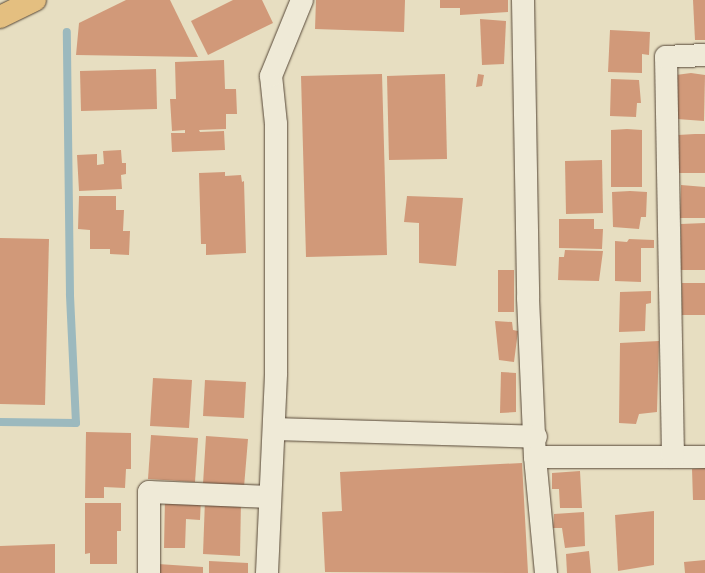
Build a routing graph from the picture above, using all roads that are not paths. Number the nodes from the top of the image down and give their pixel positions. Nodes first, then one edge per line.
1 (35, 0) edge
2 (302, 0) edge
3 (523, 0) edge
4 (0, 17) edge
5 (705, 55) edge
6 (274, 429) junction
7 (536, 447) junction
8 (674, 457) junction
9 (705, 457) edge
10 (270, 497) junction
11 (149, 573) edge
12 (267, 573) edge
13 (546, 573) edge

1 - 4 highway
2 - 6 street
3 - 7 street
5 - 8 street
6 - 7 street
6 - 10 street
7 - 8 street
7 - 13 street
8 - 9 street
10 - 11 street
10 - 12 street

